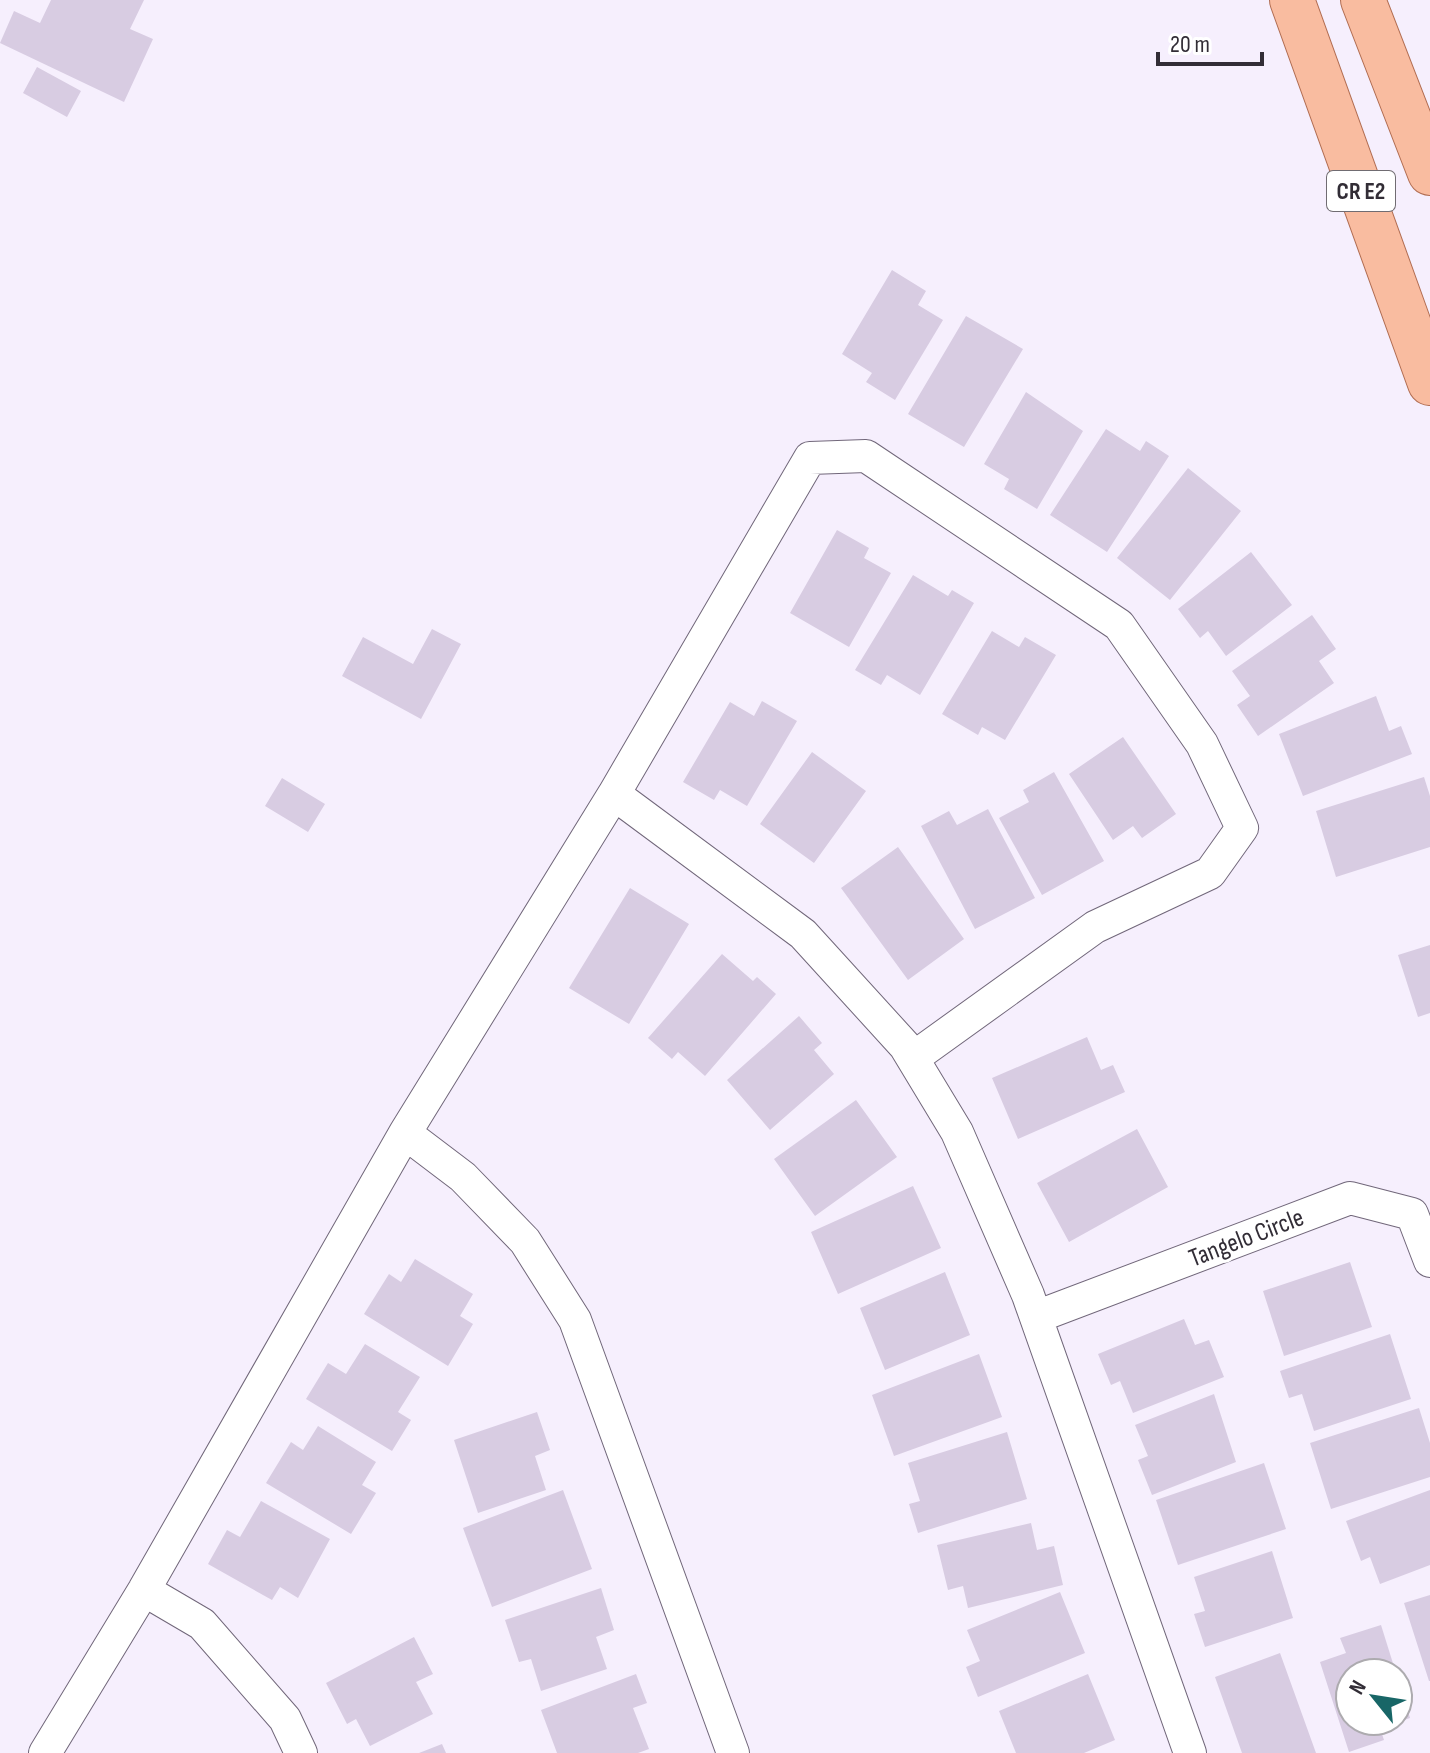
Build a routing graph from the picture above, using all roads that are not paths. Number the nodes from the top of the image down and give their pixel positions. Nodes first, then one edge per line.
1 (1292, 0) edge
2 (1363, 0) edge
3 (1430, 173) edge
4 (1430, 383) edge
5 (614, 794) junction
6 (913, 1058) junction
7 (405, 1133) junction
8 (1430, 1261) edge
9 (1036, 1317) junction
10 (144, 1590) junction
11 (45, 1753) edge
12 (301, 1753) edge
13 (733, 1753) edge
14 (1190, 1753) edge

1 - 4 main road, CR E2
2 - 3 main road, CR E2
5 - 6 street
5 - 6 street
5 - 7 street
6 - 9 street
7 - 10 street
7 - 13 street
8 - 9 street, Tangelo Circle
9 - 14 street
10 - 11 street
10 - 12 street

